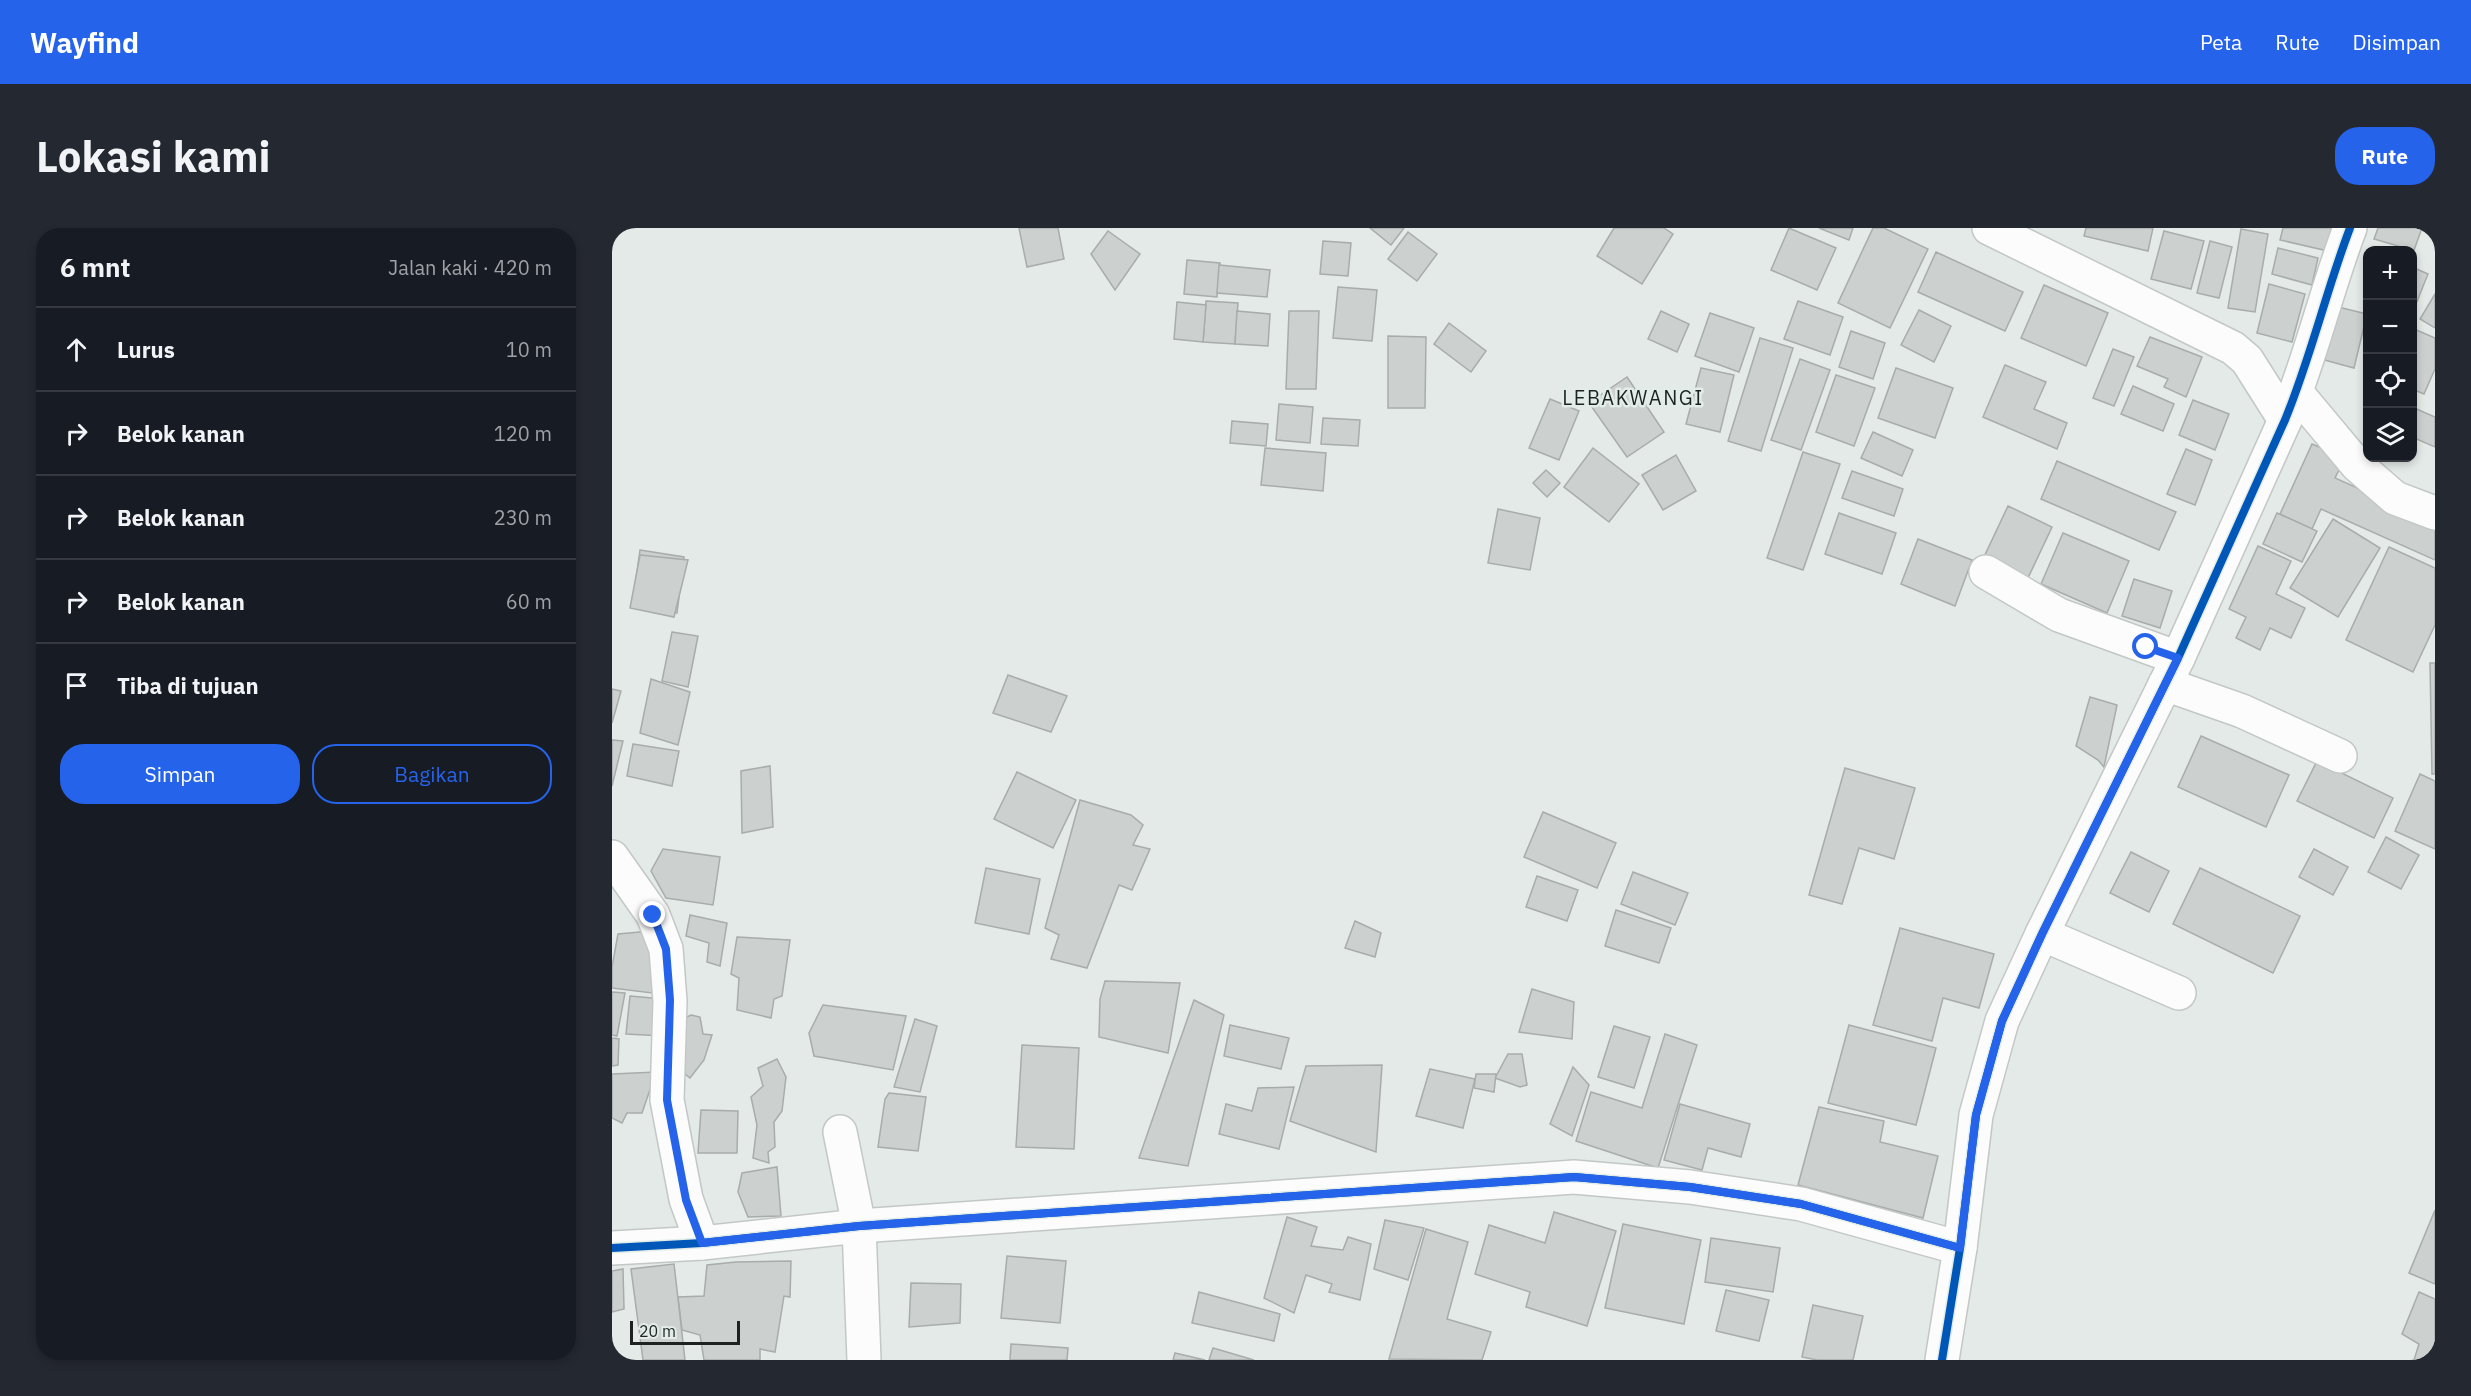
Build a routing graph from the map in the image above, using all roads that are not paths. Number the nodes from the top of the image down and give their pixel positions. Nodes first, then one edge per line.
1 (1989, 228) edge
2 (2350, 228) edge
3 (2291, 406) junction
4 (2435, 513) edge
5 (1986, 572) dead end
6 (2171, 671) junction
7 (2340, 756) dead end
8 (612, 857) edge
9 (2042, 934) junction
10 (2179, 993) dead end
11 (840, 1132) dead end
12 (859, 1226) junction
13 (702, 1243) junction
14 (612, 1248) edge
15 (1960, 1248) junction
16 (864, 1360) edge
17 (1942, 1360) edge

1 - 3 street
2 - 3 street
3 - 4 street
3 - 6 street
5 - 6 street
6 - 7 street
6 - 9 street
8 - 13 street
9 - 10 street
9 - 15 street
11 - 12 street
12 - 13 street
12 - 15 street
12 - 16 street
13 - 14 street
15 - 17 street

